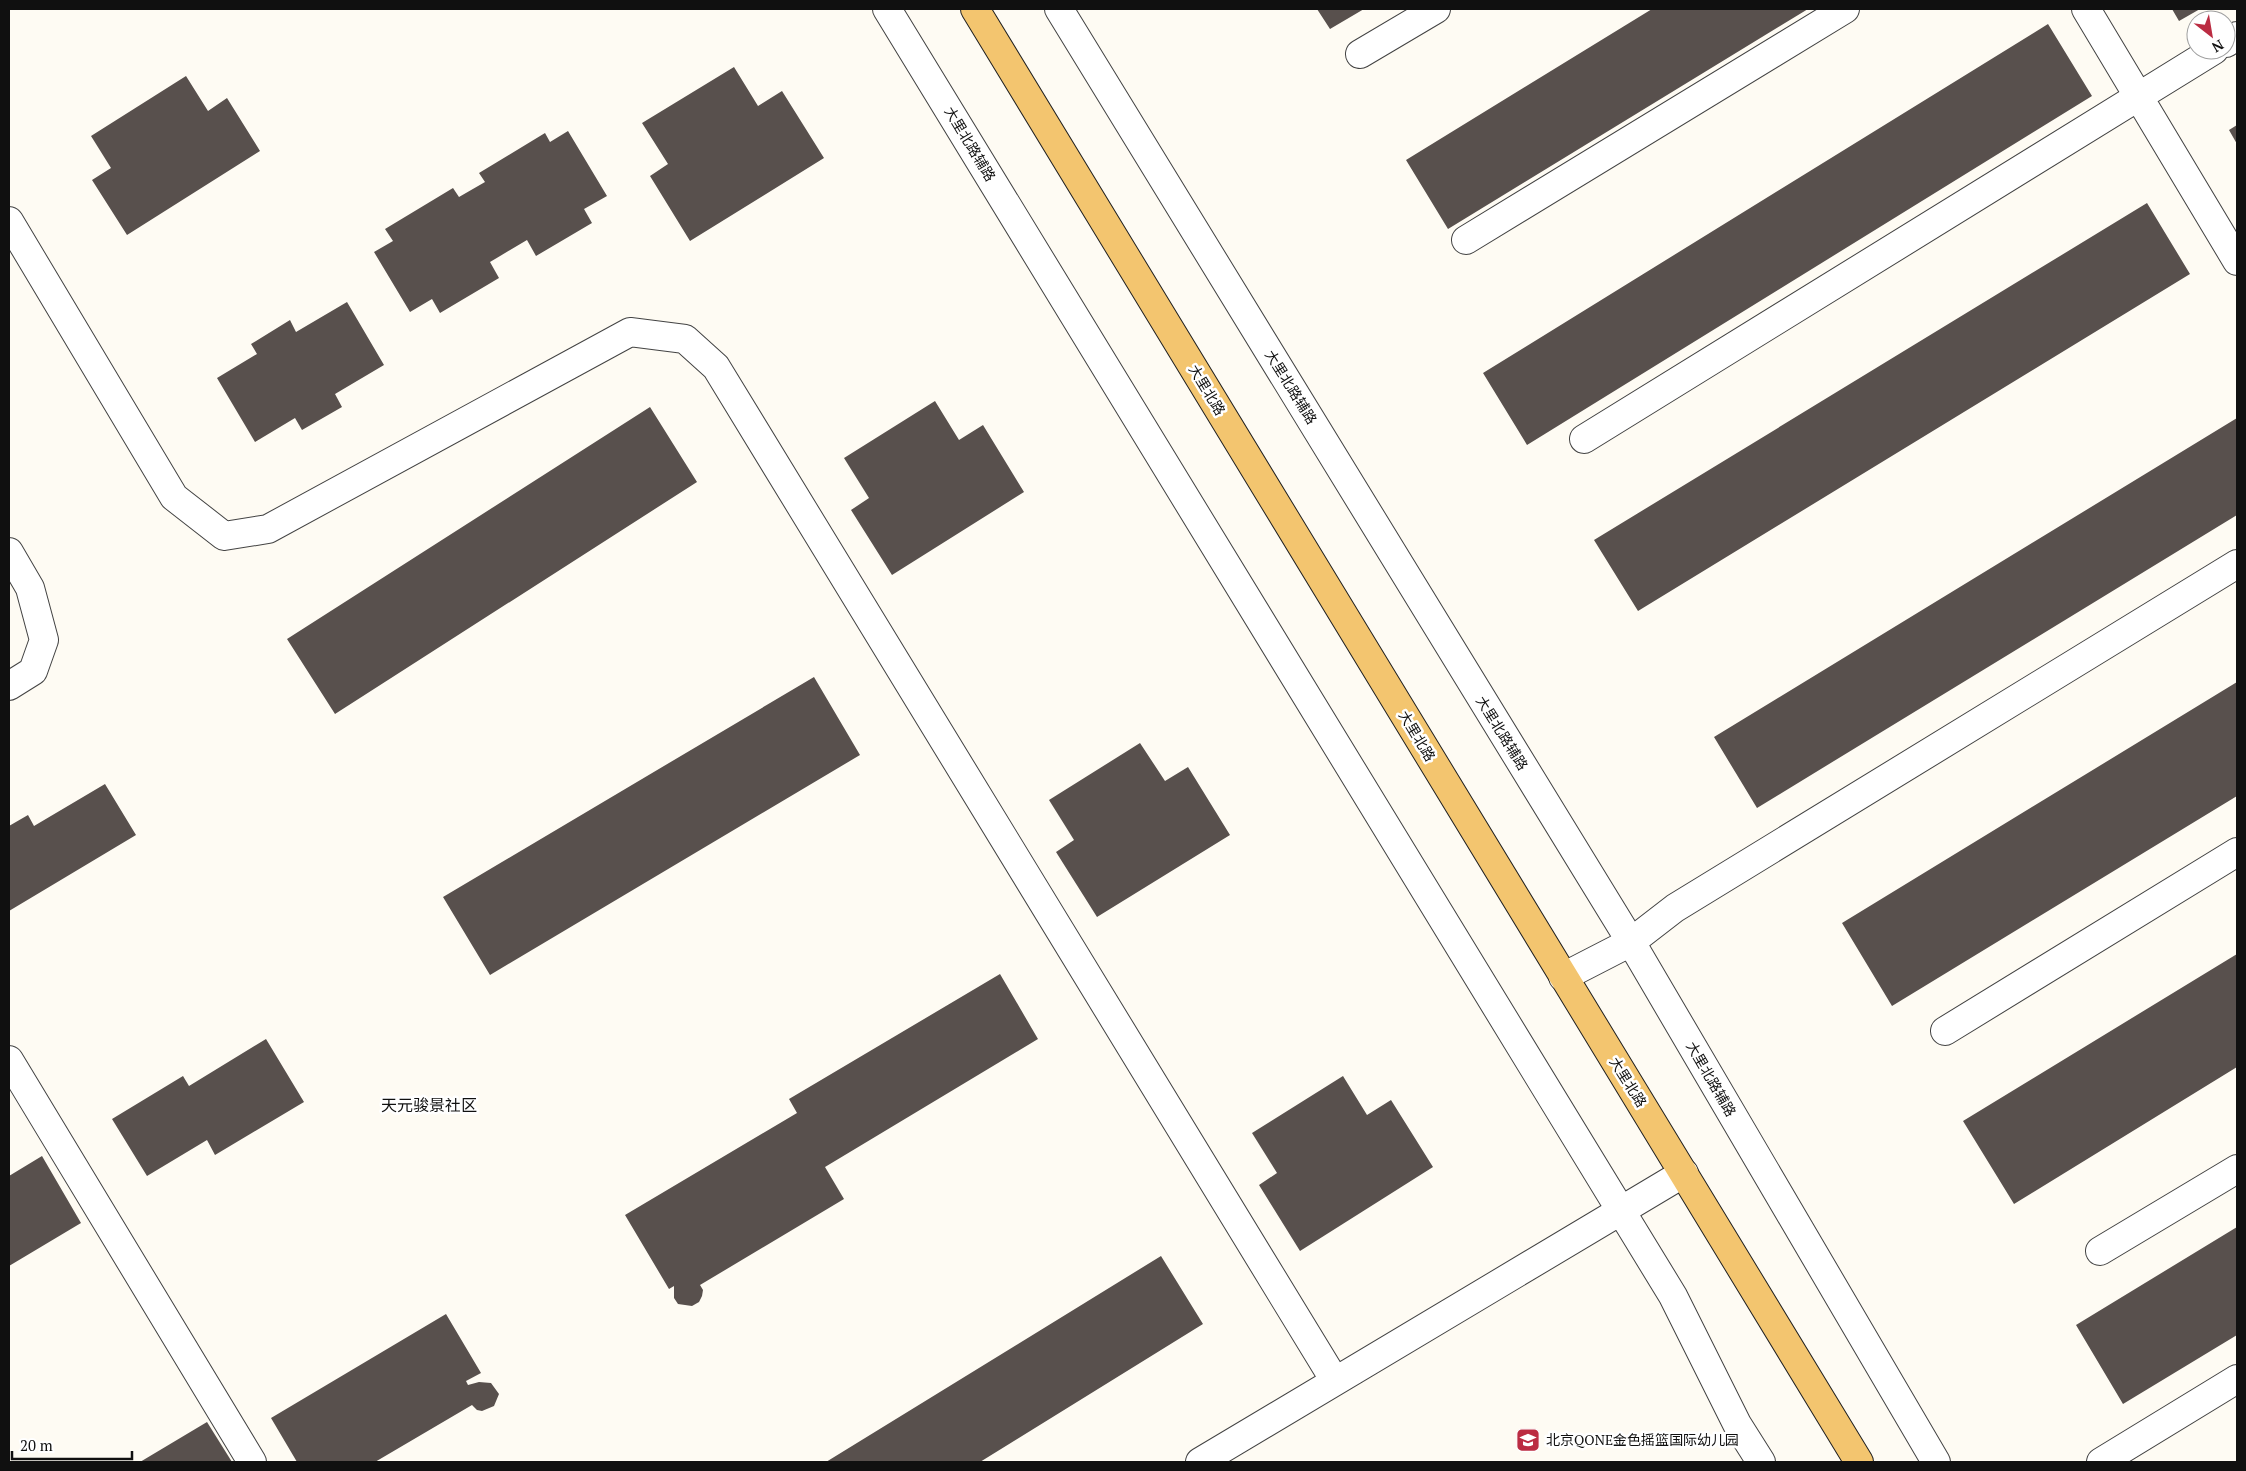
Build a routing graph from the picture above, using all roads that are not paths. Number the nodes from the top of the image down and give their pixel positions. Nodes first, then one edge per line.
1 (887, 9) edge
2 (976, 9) edge
3 (1059, 9) edge
4 (1436, 9) edge
5 (1845, 9) edge
6 (2086, 9) edge
7 (1360, 54) dead end
8 (2198, 60) edge
9 (2139, 96) junction
10 (9, 221) edge
11 (1466, 240) dead end
12 (2237, 261) edge
13 (1584, 439) dead end
14 (9, 552) edge
15 (2237, 564) edge
16 (9, 686) edge
17 (2237, 852) edge
18 (1631, 942) junction
19 (1563, 977) junction
20 (1945, 1032) dead end
21 (9, 1060) edge
22 (2237, 1170) edge
23 (1684, 1173) junction
24 (1621, 1210) junction
25 (2100, 1251) dead end
26 (2237, 1379) edge
27 (1335, 1381) junction
28 (252, 1462) edge
29 (1200, 1462) edge
30 (1761, 1462) edge
31 (1859, 1462) edge
32 (1936, 1462) edge
33 (2101, 1462) edge

1 - 24 street, 大里北路辅路
2 - 19 main road, 大里北路
3 - 18 street, 大里北路辅路
4 - 7 street
5 - 11 street
6 - 9 street
8 - 9 street
9 - 12 street
9 - 13 street
10 - 27 street
14 - 16 street
15 - 18 street
17 - 20 street
18 - 19 street
18 - 32 street, 大里北路辅路
19 - 23 main road, 大里北路
21 - 28 street
22 - 25 street
23 - 24 street
23 - 31 main road, 大里北路
24 - 27 street
24 - 30 street, 大里北路辅路
26 - 33 street
27 - 29 street

